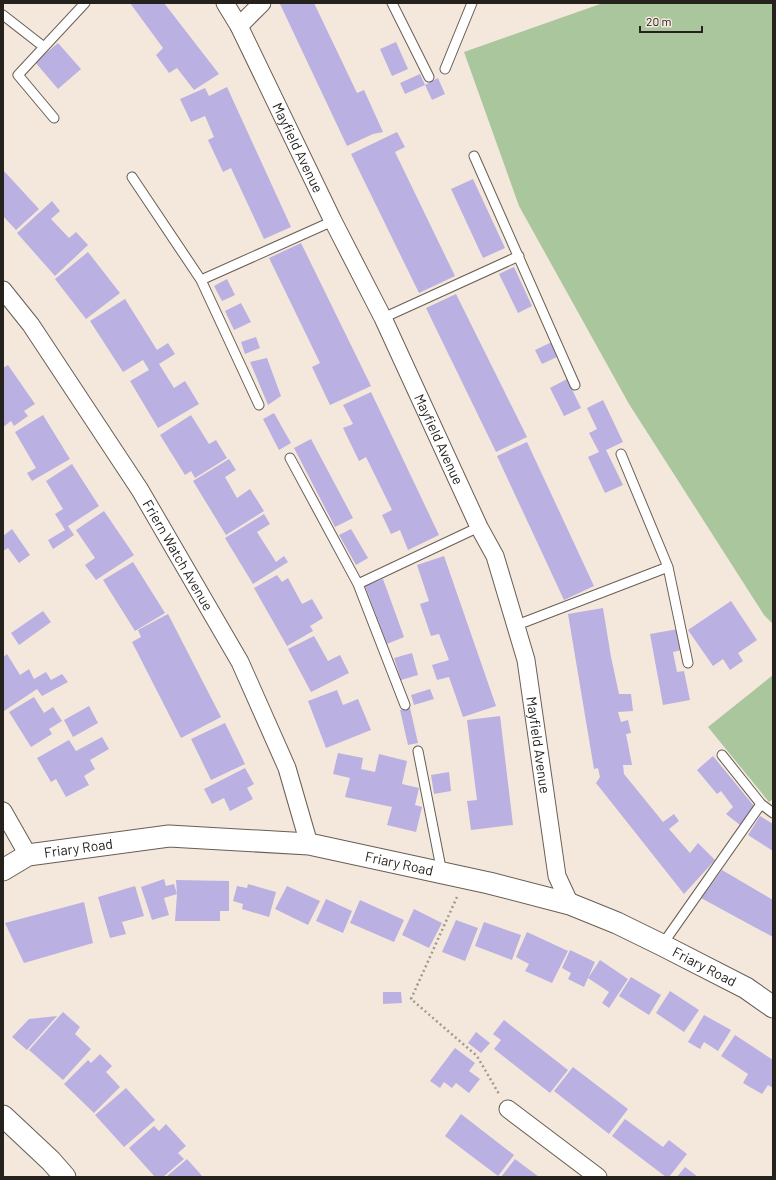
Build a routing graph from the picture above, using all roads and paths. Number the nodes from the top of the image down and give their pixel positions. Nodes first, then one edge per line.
1 (85, 3) edge
2 (225, 3) edge
3 (262, 3) edge
4 (392, 3) edge
5 (472, 3) edge
6 (3, 15) edge
7 (239, 26) junction
8 (44, 47) junction
9 (445, 69) dead end
10 (429, 77) dead end
11 (54, 118) dead end
12 (474, 156) dead end
13 (132, 177) dead end
14 (333, 221) junction
15 (519, 256) junction
16 (201, 280) junction
17 (3, 290) edge
18 (383, 318) junction
19 (575, 385) dead end
20 (259, 405) dead end
21 (621, 454) dead end
22 (290, 458) dead end
23 (479, 527) junction
24 (668, 567) junction
25 (358, 584) junction
26 (517, 625) junction
27 (688, 663) dead end
28 (405, 705) dead end
29 (418, 751) dead end
30 (722, 755) dead end
31 (761, 804) junction
32 (3, 811) edge
33 (773, 813) edge
34 (309, 844) junction
35 (28, 855) junction
36 (3, 870) edge
37 (442, 873) junction
38 (465, 878) junction
39 (570, 904) junction
40 (662, 945) junction
41 (773, 1007) edge
42 (508, 1109) joint
43 (3, 1116) edge
44 (65, 1177) edge
45 (598, 1177) edge

1 - 8 lane
2 - 7 street, Mayfield Avenue
3 - 7 street
4 - 10 lane
5 - 9 lane
6 - 8 lane
7 - 14 street, Mayfield Avenue
8 - 11 lane
12 - 15 lane
13 - 16 lane
14 - 16 lane
14 - 18 street, Mayfield Avenue
15 - 18 lane
15 - 19 lane
16 - 20 lane
17 - 34 street, Friern Watch Avenue
18 - 23 street, Mayfield Avenue
21 - 24 lane
22 - 25 lane
23 - 25 lane
23 - 26 street, Mayfield Avenue
24 - 26 lane
24 - 27 lane
25 - 28 lane
26 - 39 street, Mayfield Avenue
29 - 37 lane
30 - 31 lane
31 - 33 lane
31 - 40 lane
32 - 35 street
34 - 35 street, Friary Road
34 - 37 street, Friary Road
35 - 36 street, Friary Road
37 - 38 street, Friary Road
38 - 39 street, Friary Road
38 - 42 path
39 - 40 street, Friary Road
40 - 41 street, Friary Road
42 - 45 street
43 - 44 street

